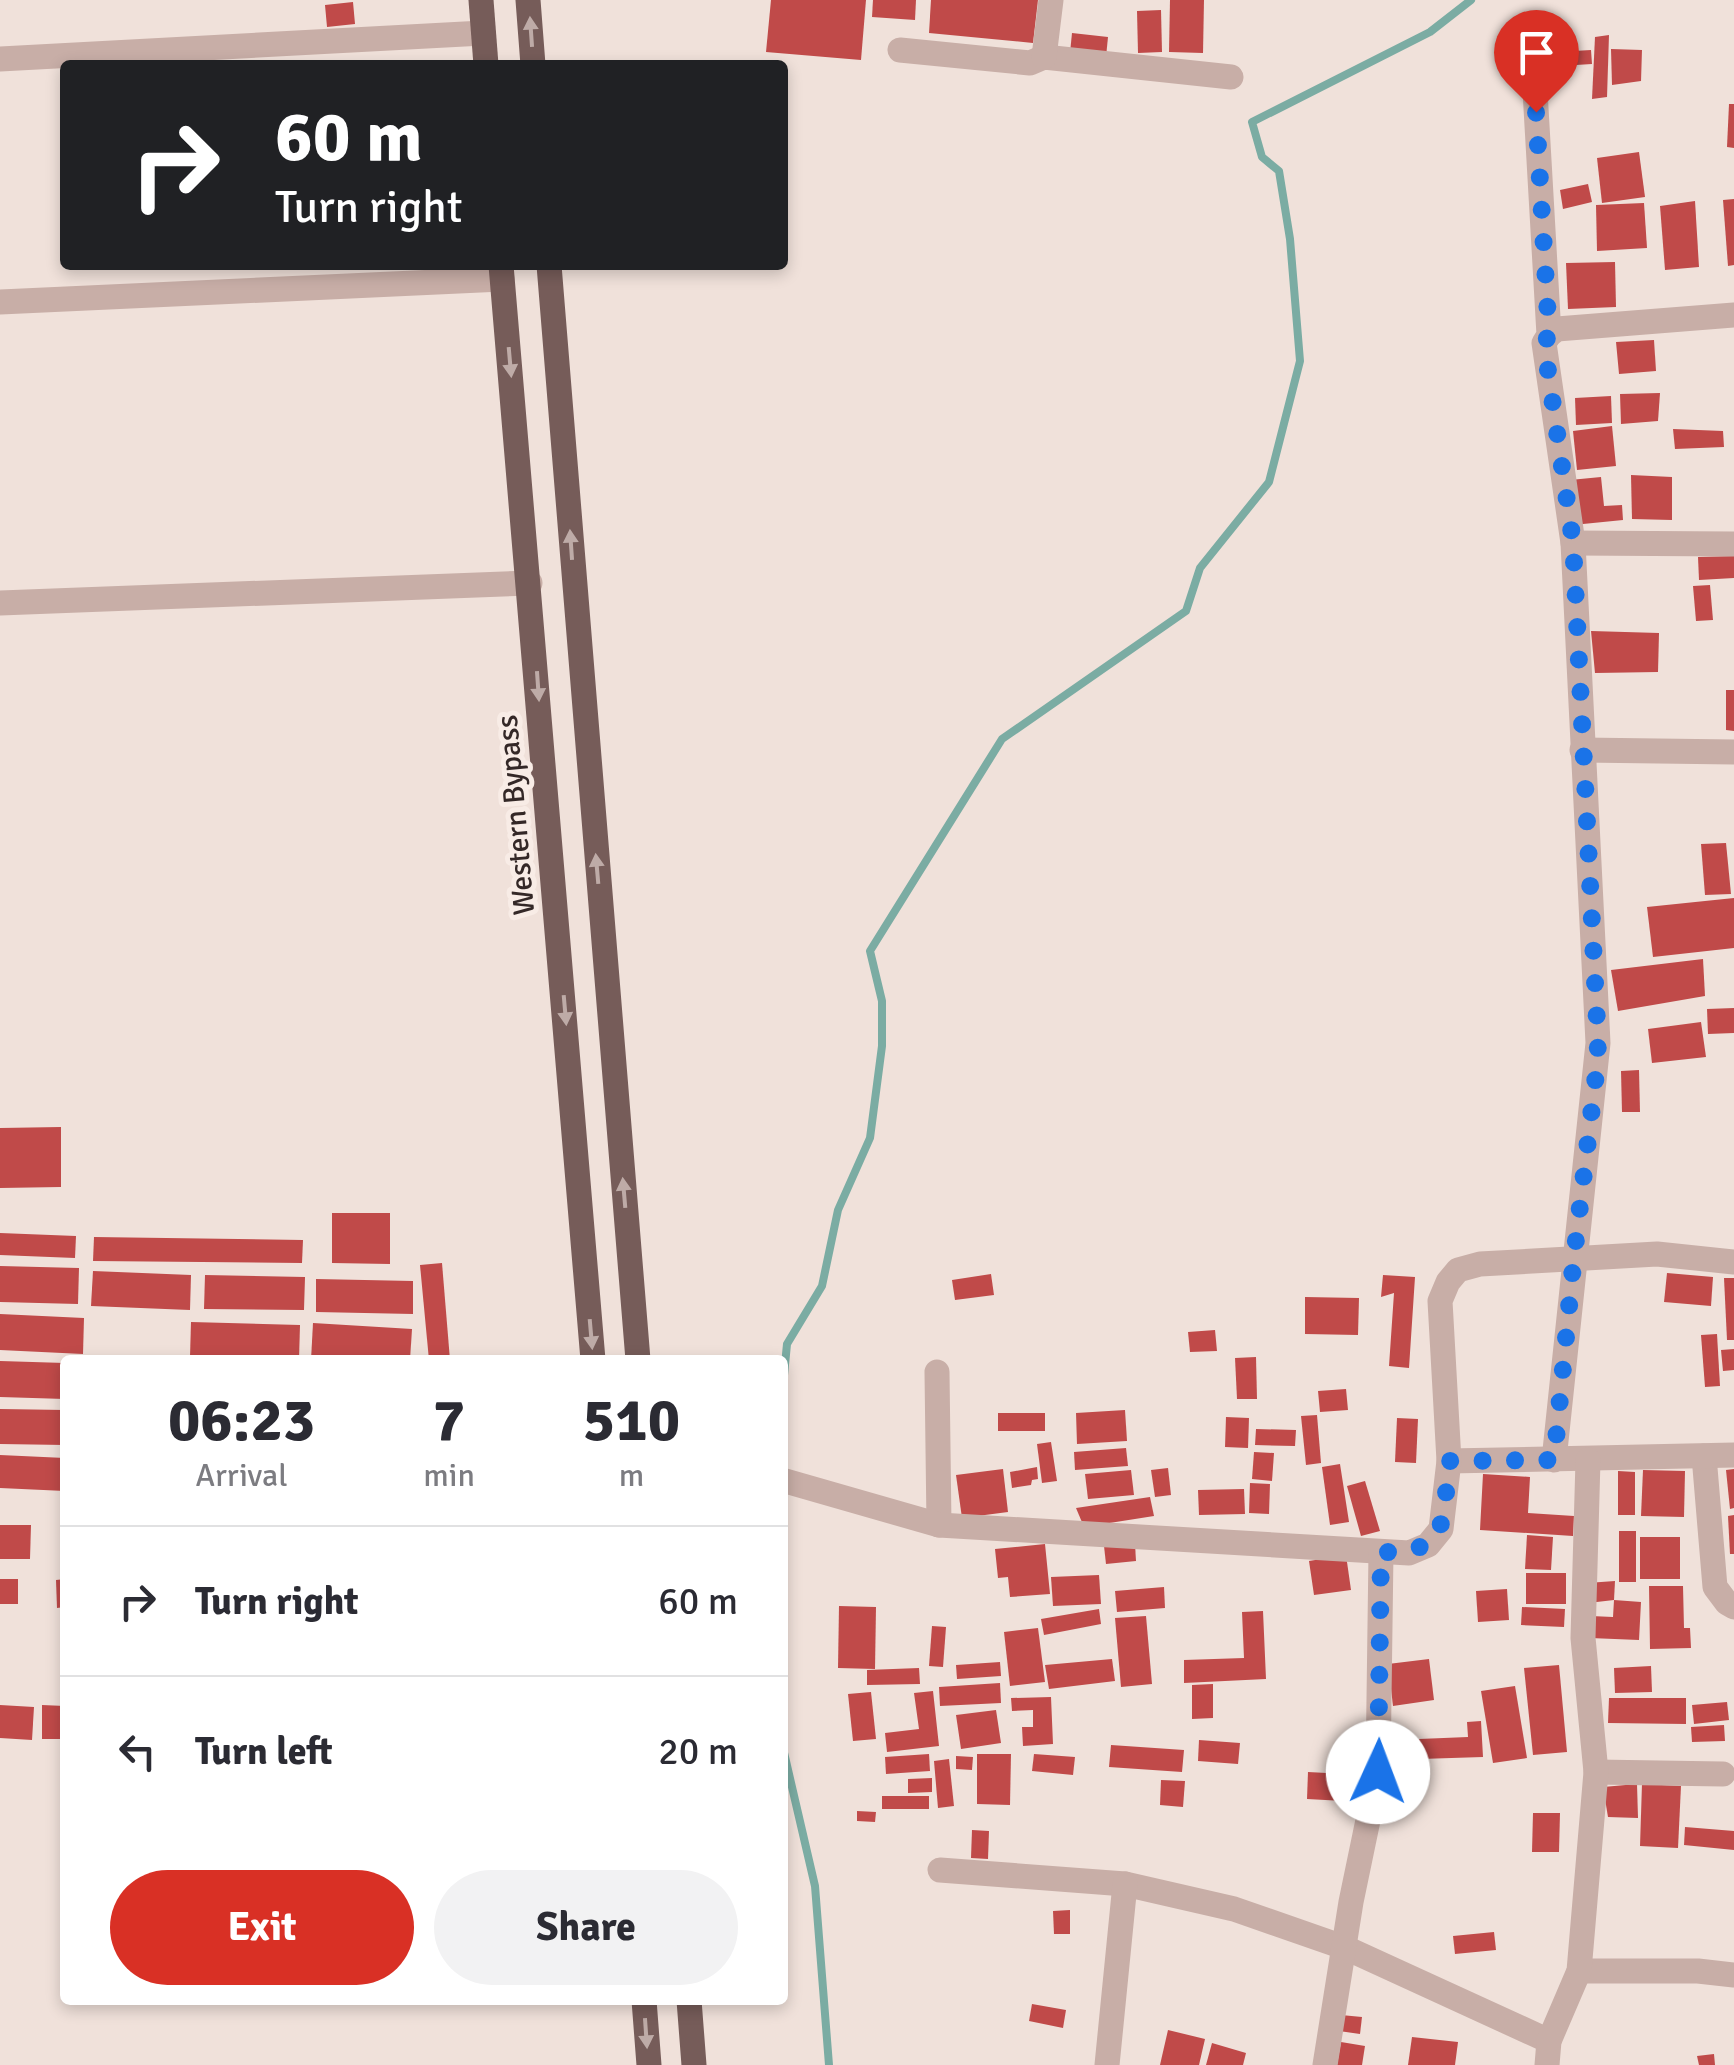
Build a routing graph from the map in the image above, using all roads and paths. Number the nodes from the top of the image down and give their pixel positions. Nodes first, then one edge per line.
1 (481, 0) edge
2 (528, 0) edge
3 (1051, 0) edge
4 (483, 32) junction
5 (1532, 38) dead end
6 (900, 50) dead end
7 (1044, 58) junction
8 (0, 59) edge
9 (486, 60) edge
10 (534, 60) edge
11 (1230, 76) dead end
12 (549, 270) edge
13 (502, 272) edge
14 (0, 302) edge
15 (1734, 314) edge
16 (1549, 335) junction
17 (1573, 542) junction
18 (1734, 544) edge
19 (530, 584) junction
20 (0, 604) edge
21 (1582, 750) junction
22 (1734, 752) edge
23 (1574, 1256) junction
24 (1734, 1262) edge
25 (593, 1355) edge
26 (638, 1355) edge
27 (937, 1372) dead end
28 (1734, 1455) edge
29 (1704, 1456) junction
30 (1554, 1460) junction
31 (1588, 1460) junction
32 (1449, 1461) junction
33 (788, 1482) edge
34 (939, 1524) junction
35 (1381, 1552) junction
36 (1734, 1607) edge
37 (1596, 1772) junction
38 (1723, 1774) dead end
39 (940, 1870) dead end
40 (1125, 1884) junction
41 (1346, 1948) junction
42 (1579, 1971) junction
43 (1734, 1975) edge
44 (644, 2005) edge
45 (688, 2005) edge
46 (1548, 2053) edge
47 (649, 2065) edge
48 (694, 2065) edge
49 (1108, 2065) edge
50 (1325, 2065) edge

1 - 4 main road
10 -> 2 main road
3 - 7 street
4 - 8 street
4 - 9 main road
5 - 16 street
6 - 7 street
7 - 11 street
26 -> 12 main road
13 - 14 street
13 -> 19 main road, Western Bypass
15 - 16 street
16 - 17 street
17 - 18 street
17 - 21 street
19 - 20 street
19 -> 25 main road, Western Bypass
21 - 22 street
21 - 23 street
23 - 24 street
23 - 30 street
23 - 32 street
27 - 34 street
28 - 29 street
29 - 31 street
29 - 36 street
30 - 31 street
30 - 32 street
31 - 37 street
32 - 35 street
33 - 34 street
34 - 35 street
35 - 41 street
37 - 38 street
37 - 42 street
39 - 40 street
40 - 41 street
40 - 49 street
41 - 46 street
41 - 50 street
42 - 43 street
42 - 46 street
44 -> 47 main road
45 - 48 main road

